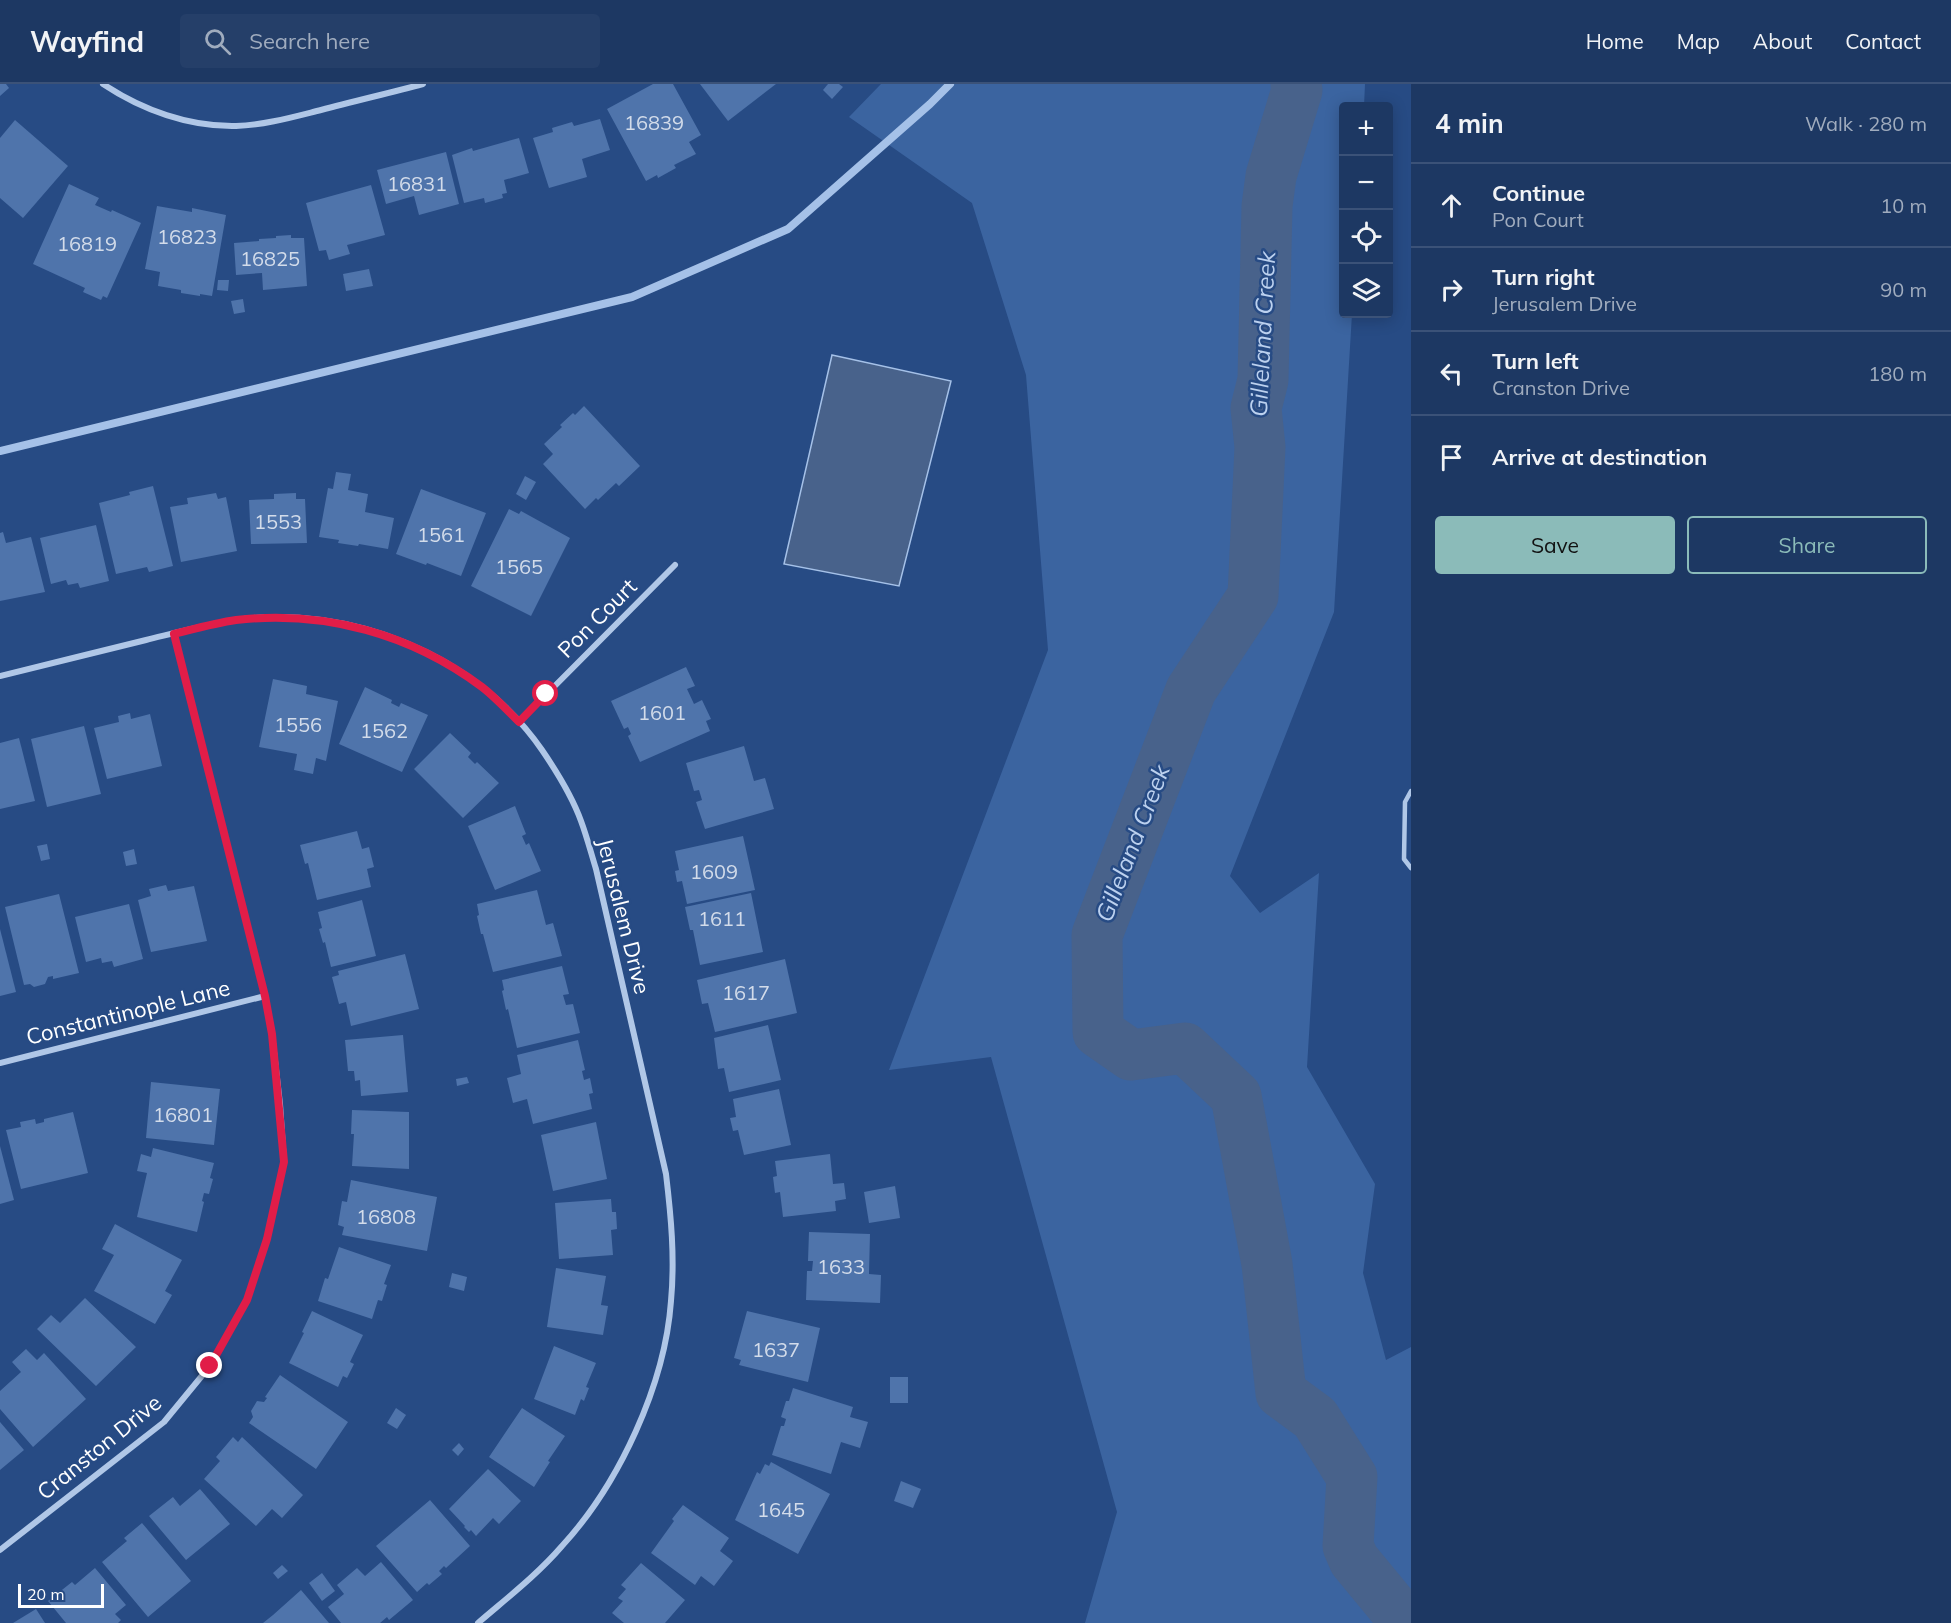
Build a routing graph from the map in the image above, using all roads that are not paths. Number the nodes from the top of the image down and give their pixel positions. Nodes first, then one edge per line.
1 (103, 84) edge
2 (423, 84) edge
3 (675, 564) dead end
4 (174, 634) junction
5 (0, 676) edge
6 (519, 722) junction
7 (1411, 791) edge
8 (1411, 868) edge
9 (265, 996) junction
10 (0, 1063) edge
11 (0, 1550) edge
12 (478, 1623) edge

1 - 2 street
3 - 6 street, Pon Court
4 - 5 street, Jerusalem Drive
4 - 6 street, Jerusalem Drive
4 - 9 street, Cranston Drive
6 - 12 street, Jerusalem Drive
7 - 8 lane
9 - 10 street, Constantinople Lane
9 - 11 street, Cranston Drive

